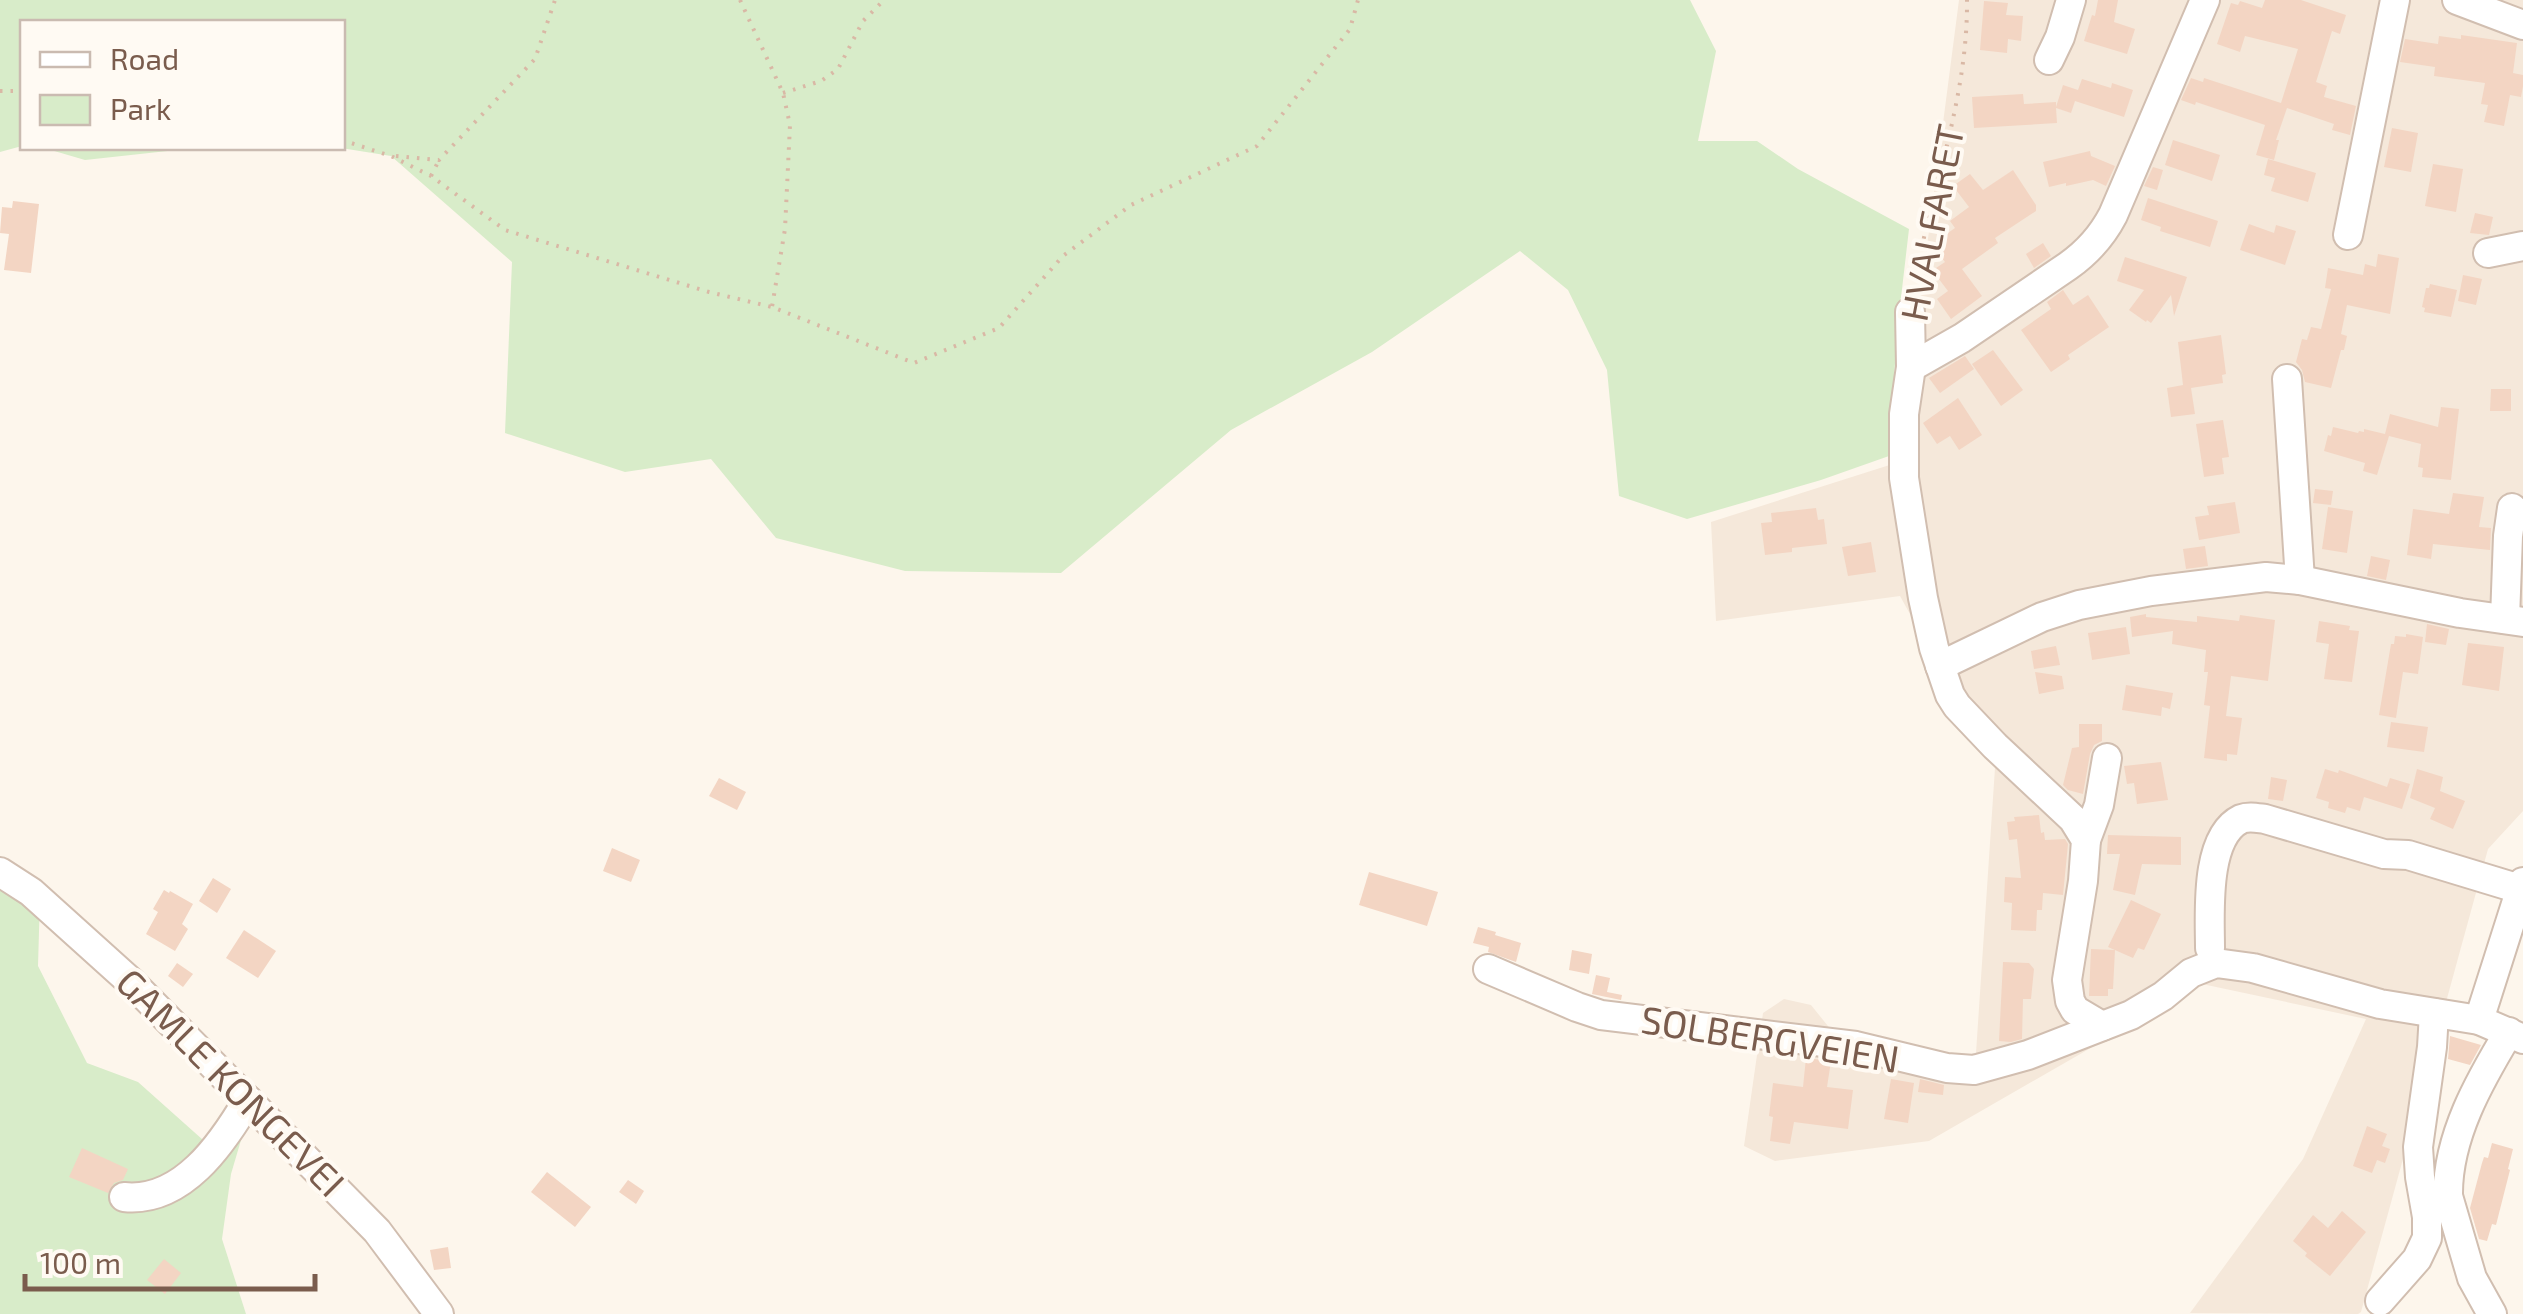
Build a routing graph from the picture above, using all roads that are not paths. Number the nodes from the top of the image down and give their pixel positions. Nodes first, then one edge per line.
1 (2071, 0) edge
2 (2204, 0) edge
3 (2395, 0) edge
4 (2456, 0) edge
5 (2523, 25) edge
6 (2050, 60) dead end
7 (2348, 234) dead end
8 (2523, 246) edge
9 (2488, 253) dead end
10 (1910, 312) road end
11 (1911, 367) junction
12 (2287, 379) dead end
13 (2512, 508) dead end
14 (2300, 580) junction
15 (2514, 620) edge
16 (1940, 666) junction
17 (2108, 758) dead end
18 (2086, 840) junction
19 (0, 872) edge
20 (2202, 882) dead end
21 (2522, 886) edge
22 (2213, 955) junction
23 (1488, 969) dead end
24 (2068, 992) junction
25 (2434, 1013) junction
26 (2480, 1020) junction
27 (2102, 1026) junction
28 (2516, 1035) edge
29 (2055, 1043) junction
30 (248, 1100) junction
31 (124, 1197) dead end
32 (2380, 1300) dead end
33 (439, 1314) edge
34 (2492, 1314) edge

1 - 6 street
2 - 11 street
3 - 7 street
4 - 5 street
8 - 9 street
10 - 11 street, HVALFARET
11 - 16 street, HVALFARET
12 - 14 street
13 - 15 street
14 - 15 street
14 - 16 street
16 - 18 street
17 - 18 street
18 - 24 street
19 - 30 street, GAMLE KONGEVEI
20 - 22 street
21 - 22 street
21 - 26 street
22 - 25 street
22 - 27 street, SOLBERGVEIEN
23 - 29 street, SOLBERGVEIEN
24 - 27 street
24 - 29 street
25 - 26 street
25 - 32 street
26 - 28 street
27 - 29 street, SOLBERGVEIEN
28 - 34 street
30 - 31 street
30 - 33 street, GAMLE KONGEVEI

